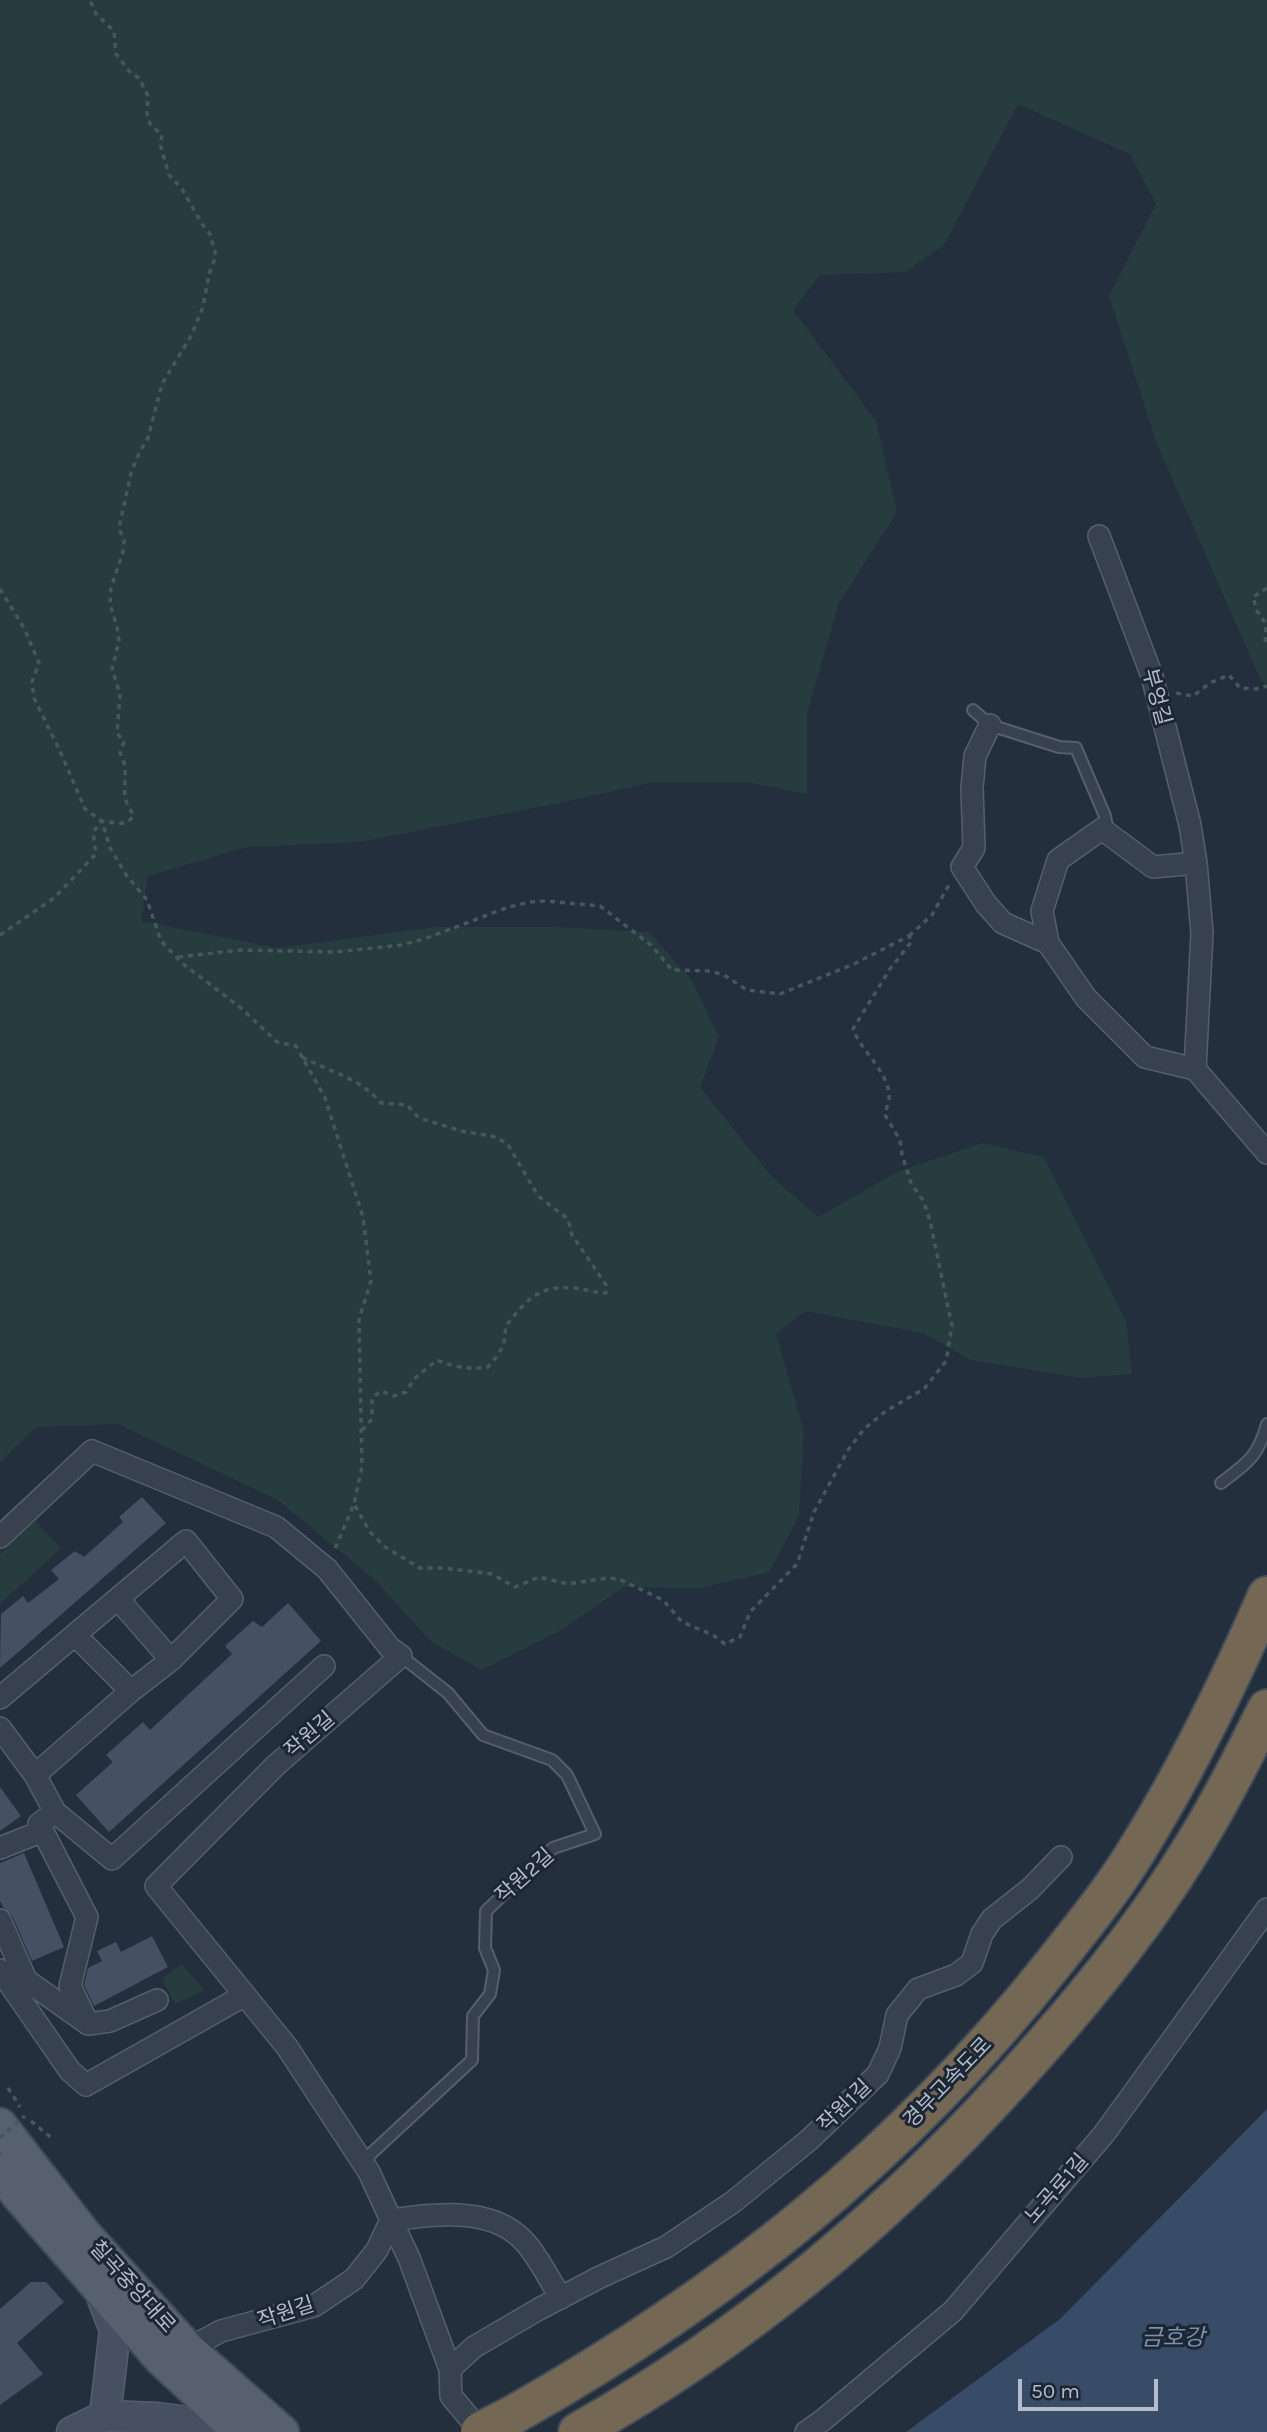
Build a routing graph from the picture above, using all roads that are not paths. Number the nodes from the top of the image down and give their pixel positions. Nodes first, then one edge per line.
1 (1100, 536) dead end
2 (973, 710) dead end
3 (990, 724) junction
4 (1109, 834) junction
5 (1196, 863) junction
6 (1048, 943) junction
7 (1195, 1069) junction
8 (1267, 1153) edge
9 (1267, 1424) edge
10 (1221, 1483) dead end
11 (0, 1537) edge
12 (1267, 1596) edge
13 (118, 1599) junction
14 (75, 1635) junction
15 (401, 1656) junction
16 (171, 1660) junction
17 (324, 1666) dead end
18 (131, 1691) junction
19 (0, 1698) edge
20 (1267, 1709) edge
21 (0, 1728) edge
22 (34, 1775) junction
23 (55, 1812) junction
24 (43, 1831) junction
25 (0, 1848) edge
26 (1061, 1857) dead end
27 (1267, 1909) edge
28 (0, 1920) edge
29 (0, 1970) edge
30 (244, 1995) junction
31 (157, 2000) dead end
32 (88, 2024) junction
33 (13, 2120) edge
34 (362, 2162) junction
35 (0, 2171) edge
36 (391, 2220) junction
37 (98, 2286) junction
38 (561, 2298) junction
39 (188, 2349) junction
40 (450, 2369) junction
41 (105, 2416) junction
42 (491, 2426) edge
43 (238, 2430) edge
44 (72, 2432) edge
45 (282, 2432) edge
46 (578, 2432) edge
47 (806, 2432) edge

1 - 5 street, 부엉길
2 - 3 lane
3 - 4 lane
3 - 6 street
4 - 5 street
4 - 6 street
5 - 7 street, 부엉길
6 - 7 street
7 - 8 street
9 - 10 lane
11 - 15 street
12 - 42 highway, 경부고속도로
13 - 14 street
13 - 16 street
13 - 16 street
14 - 18 street
14 - 19 street
15 - 30 street, 작원길
15 - 34 lane, 작원2길
16 - 18 street
17 - 23 street
18 - 22 street
20 - 46 highway
21 - 22 street
22 - 23 street
23 - 24 street
24 - 25 street
24 - 32 street
26 - 38 street, 작원1길
27 - 47 street, 노곡로1길
28 - 32 street
29 - 30 street
30 - 34 street, 작원길
31 - 32 street
33 - 39 main road, 칠곡중앙대로
34 - 36 street, 작원길
35 - 37 main road, 칠곡중앙대로
36 - 38 street
36 - 39 street, 작원길
36 - 40 street
37 - 41 street
37 - 43 main road, 칠곡중앙대로
38 - 40 street, 작원1길
39 - 45 main road, 칠곡중앙대로
40 - 42 street
41 - 43 street
41 - 44 street

